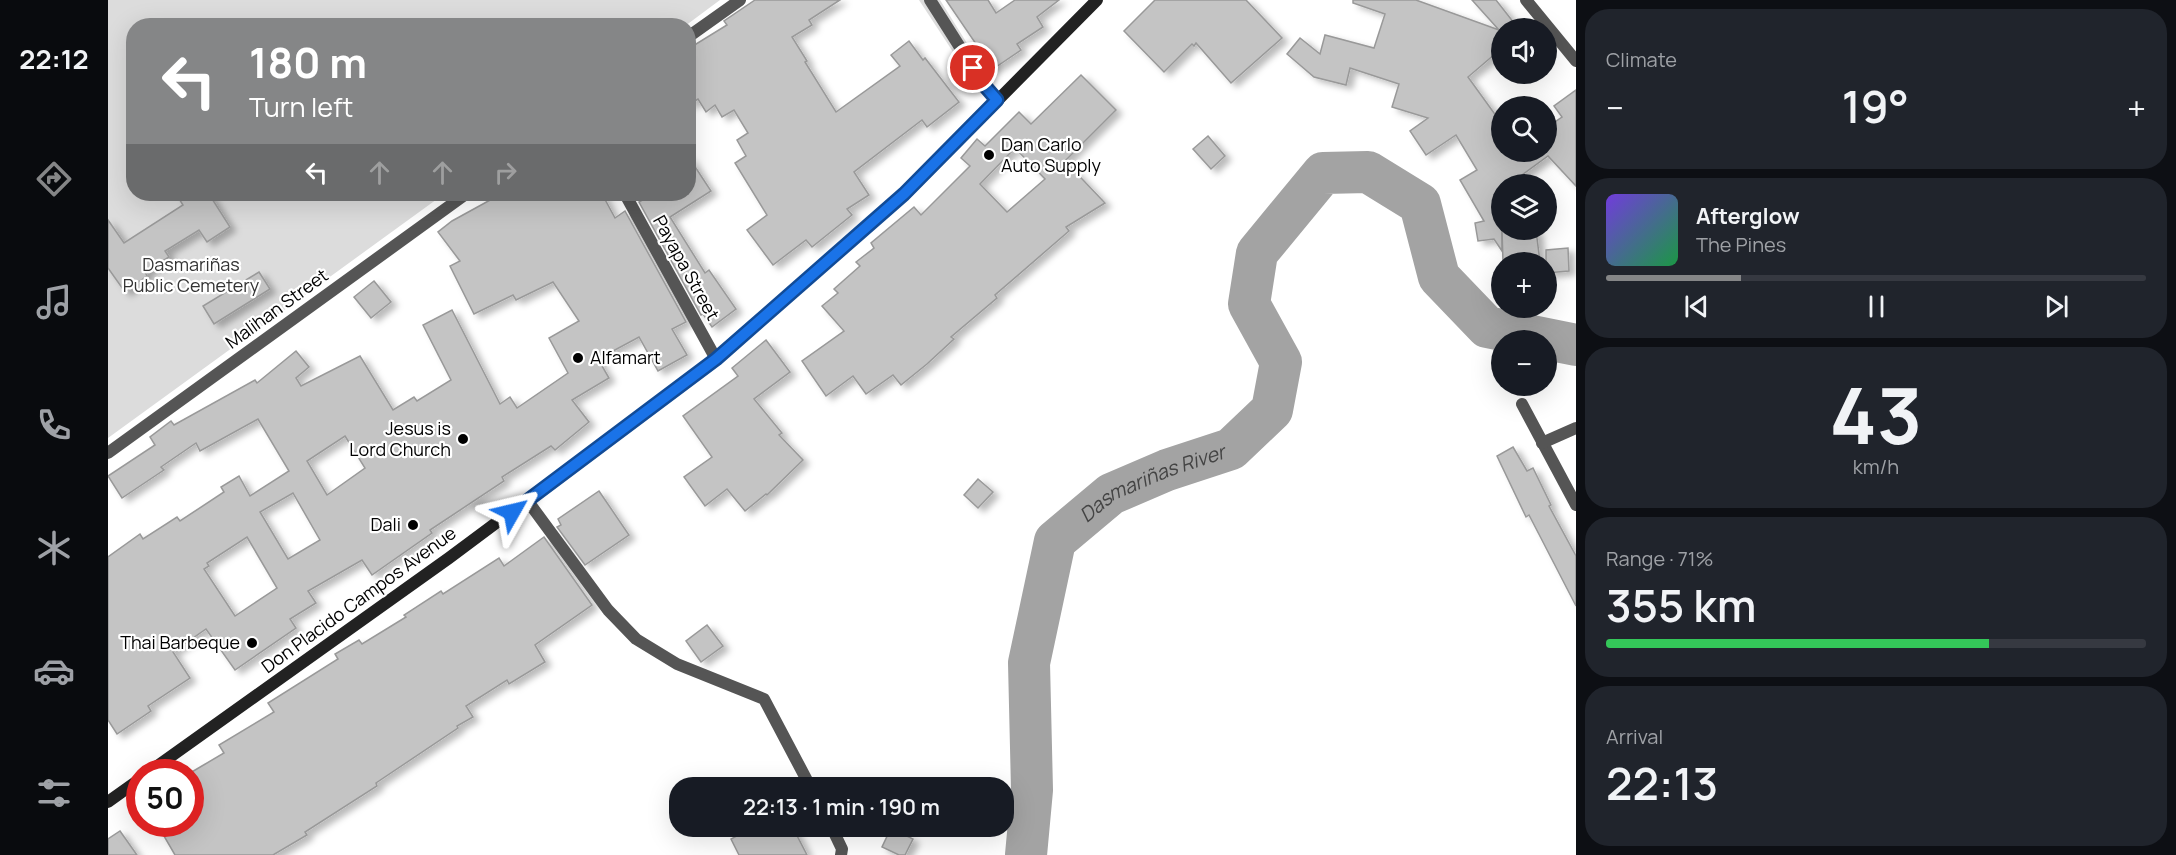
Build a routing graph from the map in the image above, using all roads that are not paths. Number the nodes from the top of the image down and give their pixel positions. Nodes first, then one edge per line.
1 (740, 0) edge
2 (930, 0) edge
3 (1097, 0) edge
4 (1526, 0) edge
5 (696, 31) edge
6 (1576, 61) edge
7 (997, 100) junction
8 (456, 201) edge
9 (629, 201) edge
10 (716, 359) junction
11 (1522, 404) dead end
12 (1576, 428) edge
13 (1542, 443) junction
14 (108, 453) edge
15 (527, 500) junction
16 (1576, 505) edge
17 (167, 759) edge
18 (805, 777) edge
19 (126, 789) edge
20 (108, 802) edge
21 (836, 837) edge
22 (841, 855) edge

1 - 5 street
2 - 7 street
3 - 7 main road, Don Placido Campos Avenue
4 - 6 street
7 - 10 main road, Don Placido Campos Avenue
8 - 14 street, Malihan Street
9 - 10 street, Payapa Street
10 - 15 main road, Don Placido Campos Avenue
11 - 13 street
12 - 13 street
13 - 16 street
15 - 17 main road, Don Placido Campos Avenue
15 - 18 street
19 - 20 main road
21 - 22 street

